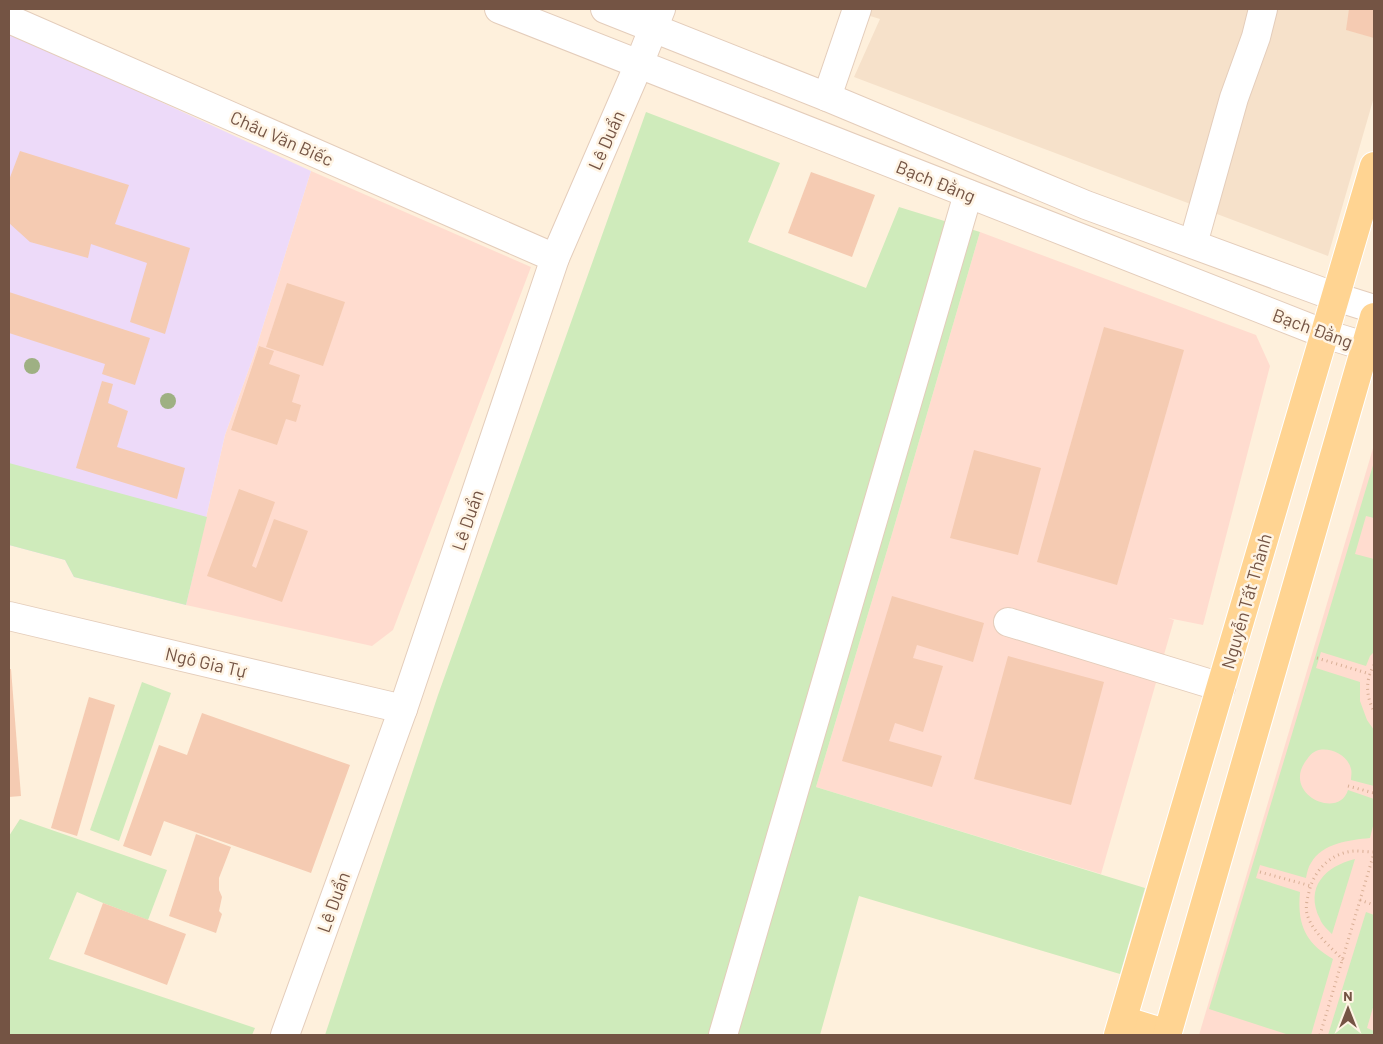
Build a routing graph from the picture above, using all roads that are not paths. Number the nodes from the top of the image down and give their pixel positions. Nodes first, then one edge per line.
1 (499, 9) edge
2 (605, 9) edge
3 (857, 9) edge
4 (1263, 9) edge
5 (9, 19) edge
6 (657, 19) edge
7 (639, 64) junction
8 (827, 96) junction
9 (1374, 166) edge
10 (968, 194) junction
11 (1193, 244) junction
12 (555, 258) junction
13 (1336, 298) junction
14 (1374, 309) edge
15 (1374, 317) edge
16 (1325, 334) junction
17 (1370, 348) edge
18 (9, 616) edge
19 (1008, 622) dead end
20 (1221, 687) junction
21 (403, 709) junction
22 (1121, 1028) edge
23 (284, 1035) edge
24 (724, 1035) edge
25 (1169, 1035) edge

1 - 7 street, Bạch Đằng
2 - 6 street, Bạch Đằng
3 - 8 street
4 - 11 street
5 - 12 street, Châu Văn Biếc
6 - 7 street, Lê Duẩn
6 - 8 street, Bạch Đằng
7 - 10 street, Bạch Đằng
7 - 12 street, Lê Duẩn
8 - 11 street, Bạch Đằng
9 - 13 main road, Nguyễn Tất Thành
10 - 16 street, Bạch Đằng
10 - 24 street
11 - 13 street, Bạch Đằng
12 - 21 street, Lê Duẩn
13 - 14 street, Bạch Đằng
13 - 16 main road, Nguyễn Tất Thành
15 - 17 main road
16 - 17 street, Bạch Đằng
16 - 20 main road, Nguyễn Tất Thành
17 - 25 main road
18 - 21 street, Ngô Gia Tự
19 - 20 street
20 - 22 main road, Nguyễn Tất Thành
21 - 23 street, Lê Duẩn
22 - 25 main road

